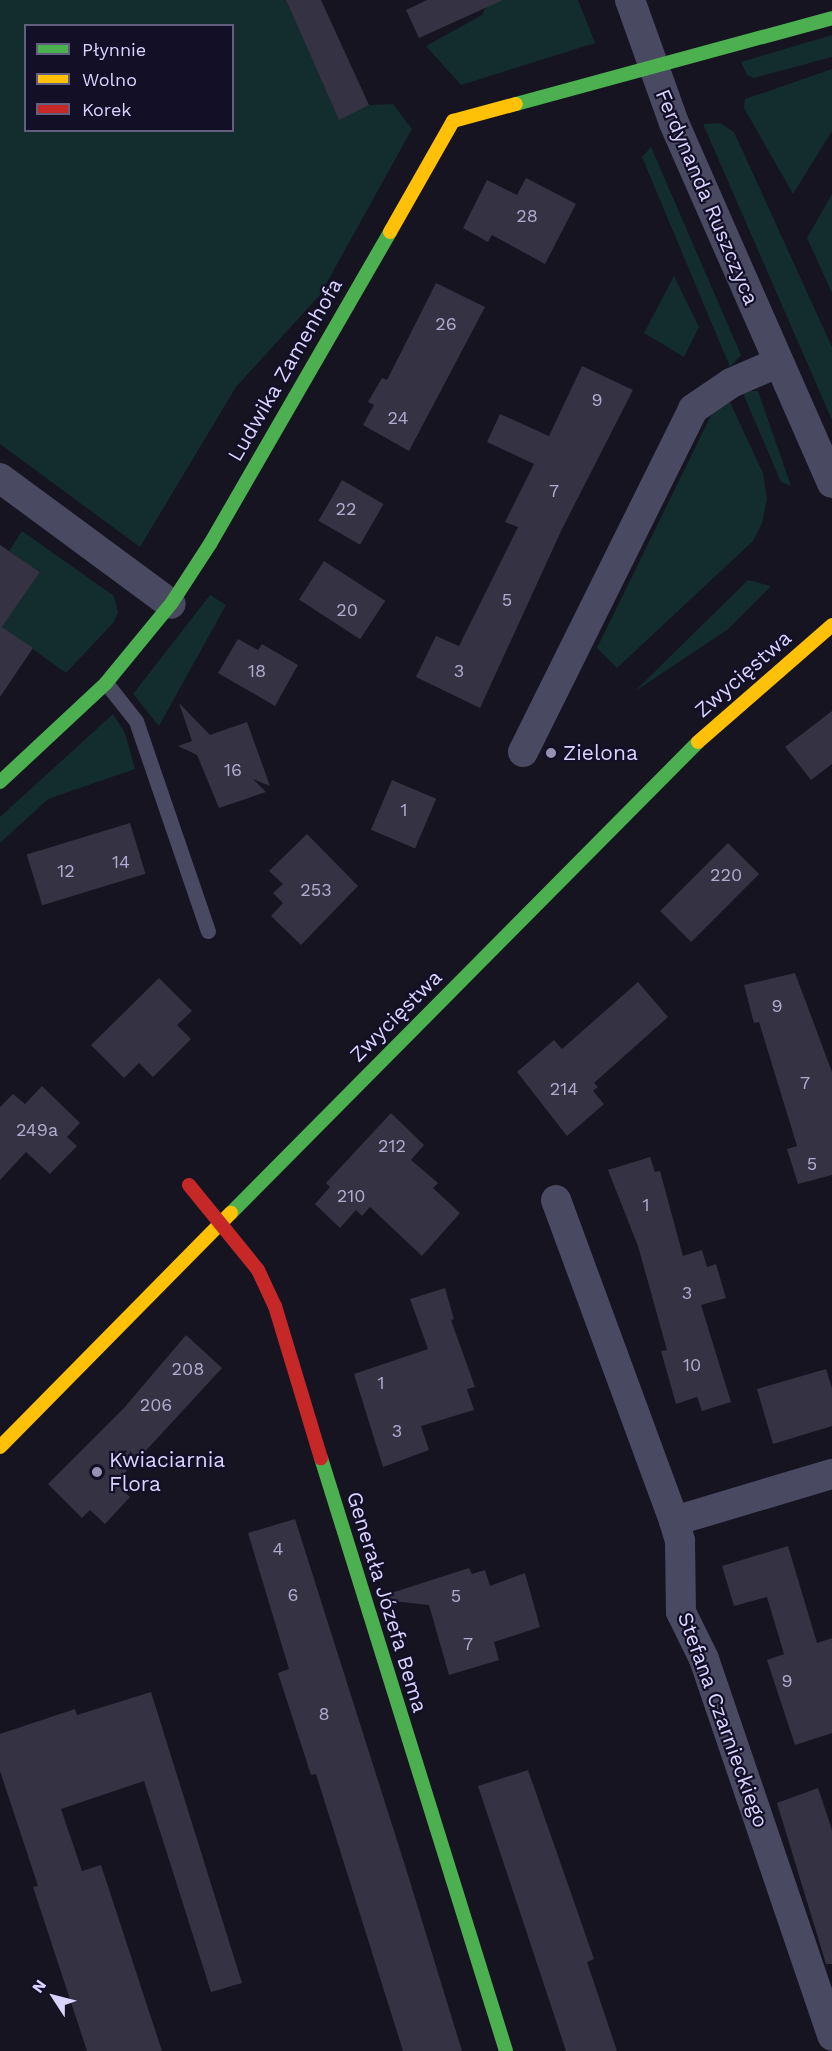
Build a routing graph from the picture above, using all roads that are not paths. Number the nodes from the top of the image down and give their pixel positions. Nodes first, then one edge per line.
1 (630, 0) edge
2 (832, 18) edge
3 (654, 68) junction
4 (777, 363) junction
5 (0, 478) edge
6 (832, 483) edge
7 (171, 604) junction
8 (832, 625) edge
9 (106, 683) junction
10 (523, 752) dead end
11 (0, 782) edge
12 (208, 931) dead end
13 (189, 1185) dead end
14 (556, 1200) dead end
15 (223, 1222) junction
16 (0, 1447) edge
17 (832, 1474) edge
18 (674, 1521) junction
19 (832, 2036) edge
20 (506, 2051) edge

1 - 3 street
2 - 3 street, Ferdynanda Ruszczyca
3 - 4 street, Ferdynanda Ruszczyca
3 - 7 street, Ludwika Zamenhofa
4 - 6 street, Ferdynanda Ruszczyca
4 - 10 street
5 - 7 street
7 - 9 street, Ludwika Zamenhofa
8 - 15 street, Zwycięstwa
9 - 11 street, Ludwika Zamenhofa
9 - 12 lane
13 - 15 street, Generała Józefa Bema
14 - 18 street, Stefana Czarnieckiego
15 - 16 street, Zwycięstwa
15 - 20 street, Generała Józefa Bema
17 - 18 street
18 - 19 street, Stefana Czarnieckiego

